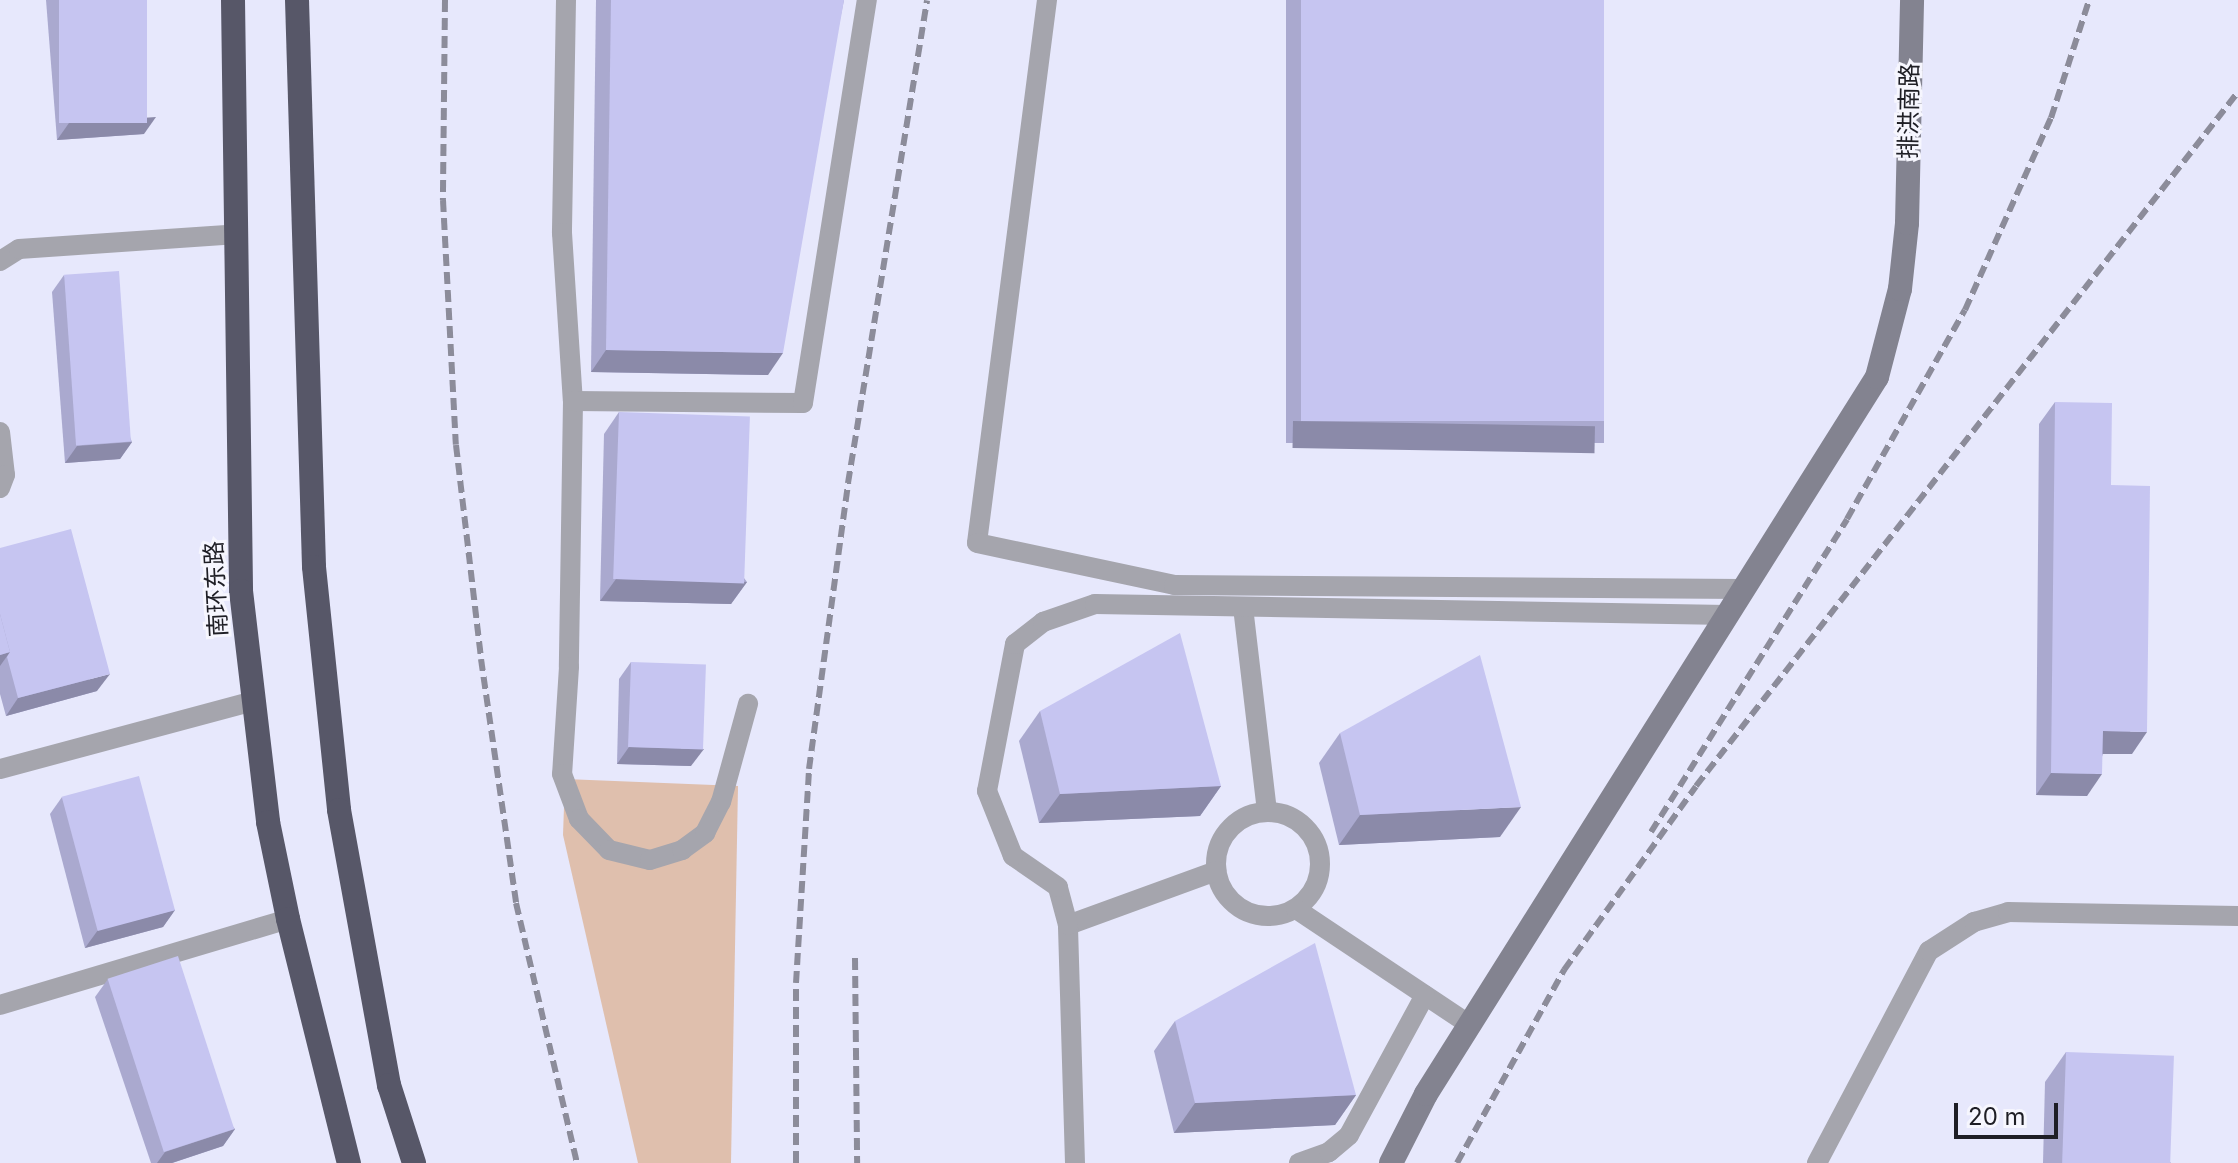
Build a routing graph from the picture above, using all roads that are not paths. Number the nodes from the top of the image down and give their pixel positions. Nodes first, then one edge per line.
1 (233, 0) edge
2 (297, 0) edge
3 (566, 0) edge
4 (867, 0) edge
5 (1047, 0) edge
6 (1912, 0) edge
7 (237, 234) junction
8 (0, 261) edge
9 (573, 401) junction
10 (0, 432) edge
11 (0, 488) edge
12 (1743, 589) junction
13 (1243, 607) junction
14 (1727, 615) junction
15 (254, 701) junction
16 (748, 704) dead end
17 (0, 769) edge
18 (1267, 811) junction
19 (1216, 871) junction
20 (1296, 909) junction
21 (2238, 916) edge
22 (288, 919) junction
23 (1068, 925) junction
24 (1425, 995) junction
25 (0, 1005) edge
26 (1470, 1025) junction
27 (349, 1163) edge
28 (414, 1163) edge
29 (1075, 1163) edge
30 (1299, 1163) edge
31 (1391, 1163) edge
32 (1817, 1163) edge

1 - 7 highway, 南环东路
2 - 28 highway
3 - 9 lane
4 - 9 lane
5 - 12 lane
6 - 12 street, 排洪南路
7 - 8 lane
7 - 15 highway, 南环东路
9 - 16 lane
10 - 11 lane
12 - 14 street, 排洪南路
13 - 14 lane
13 - 18 lane
13 - 23 lane
14 - 26 street, 排洪南路
15 - 17 lane
15 - 22 highway, 南环东路
18 - 19 lane
18 - 20 lane
19 - 20 lane
19 - 23 lane
20 - 24 lane
21 - 32 lane
22 - 25 lane
22 - 27 highway, 南环东路
23 - 29 lane
24 - 26 lane
24 - 30 lane
26 - 31 street, 排洪南路

